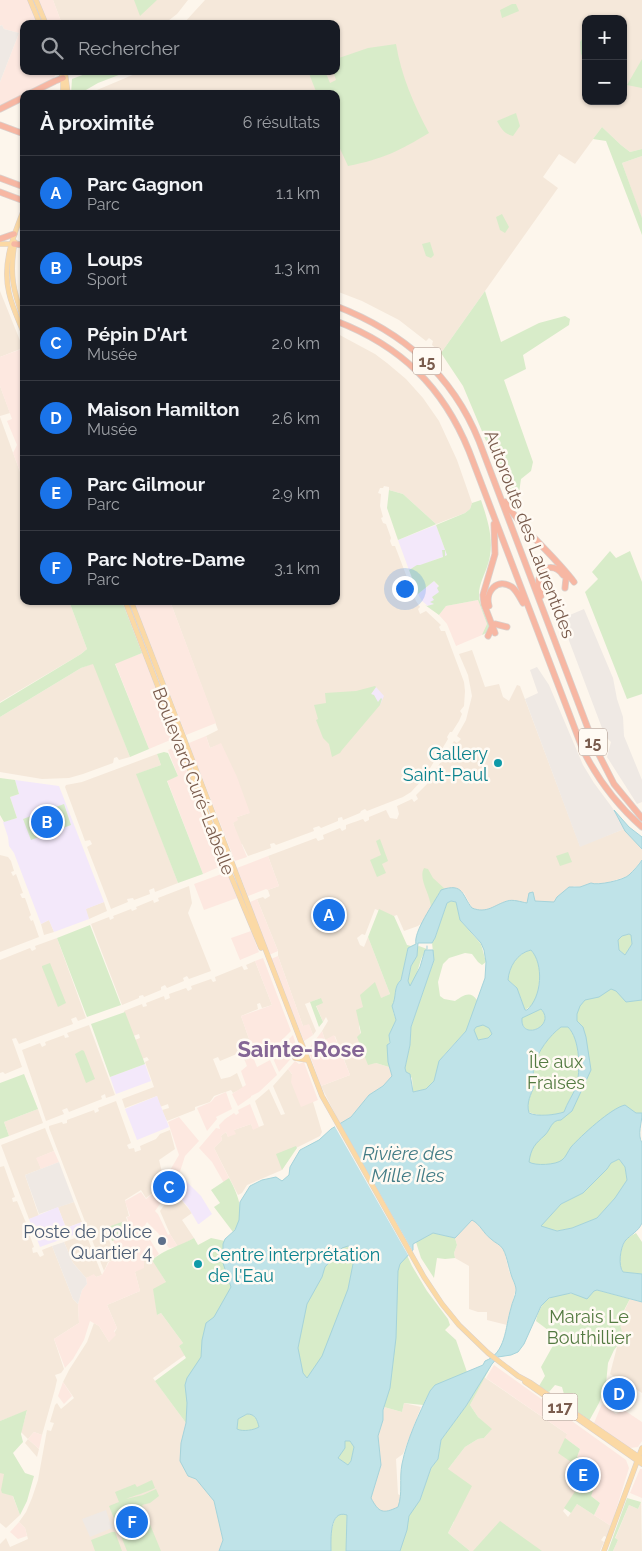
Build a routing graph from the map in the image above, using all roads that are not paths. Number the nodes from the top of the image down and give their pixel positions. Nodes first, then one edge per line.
1 (30, 0) edge
2 (36, 0) edge
3 (38, 20) edge
4 (44, 20) edge
5 (58, 75) edge
6 (62, 75) edge
7 (66, 75) edge
8 (63, 78) junction
9 (54, 81) junction
10 (37, 90) edge
11 (64, 90) edge
12 (67, 90) edge
13 (20, 99) edge
14 (0, 109) edge
15 (0, 125) edge
16 (20, 132) edge
17 (0, 178) edge
18 (20, 186) edge
19 (0, 192) edge
20 (20, 199) edge
21 (20, 219) edge
22 (20, 227) edge
23 (14, 234) junction
24 (0, 239) edge
25 (0, 244) edge
26 (13, 244) junction
27 (20, 244) edge
28 (8, 255) junction
29 (20, 308) edge
30 (340, 308) edge
31 (340, 323) edge
32 (20, 324) edge
33 (497, 490) junction
34 (493, 514) junction
35 (566, 578) junction
36 (565, 588) dead end
37 (127, 605) edge
38 (133, 605) edge
39 (543, 610) junction
40 (532, 619) junction
41 (494, 625) junction
42 (507, 627) dead end
43 (497, 632) dead end
44 (488, 636) dead end
45 (642, 818) edge
46 (642, 827) edge
47 (267, 958) junction
48 (295, 1058) dead end
49 (307, 1060) junction
50 (518, 1376) junction
51 (627, 1450) junction
52 (630, 1456) junction
53 (641, 1456) edge
54 (634, 1469) junction
55 (604, 1551) edge

1 - 3 main road
2 - 4 main road
5 - 9 highway
6 - 8 main road
7 - 12 main road
8 - 9 highway
8 - 11 main road
9 - 10 highway
13 - 14 highway
15 - 16 highway
17 - 18 highway
19 - 20 highway
21 - 23 main road
22 - 26 main road
23 - 24 highway
23 - 26 main road
25 - 26 main road
25 - 28 main road
26 - 27 highway
26 - 28 main road
26 - 29 main road
28 - 32 main road
30 - 33 highway, Autoroute des Laurentides / 15
31 - 34 highway, Autoroute des Laurentides / 15
33 - 35 highway
33 - 39 highway, Autoroute des Laurentides / 15
34 - 40 highway, Autoroute des Laurentides / 15
34 - 41 highway
35 - 36 highway
35 - 39 highway
37 - 47 main road, Boulevard Curé-Labelle / 117
38 - 47 main road, Boulevard Curé-Labelle / 117
39 - 45 highway, Autoroute des Laurentides / 15
40 - 41 highway
40 - 46 highway, Autoroute des Laurentides / 15
41 - 42 highway
41 - 43 highway
41 - 44 highway
47 - 49 main road, Boulevard Curé-Labelle / 117
48 - 49 main road
49 - 50 main road, Boulevard Curé-Labelle / 117
50 - 51 main road, 117
50 - 52 main road, 117
51 - 53 main road, 117
51 - 53 main road
52 - 53 main road, 117
52 - 54 main road
53 - 54 main road
54 - 55 main road

